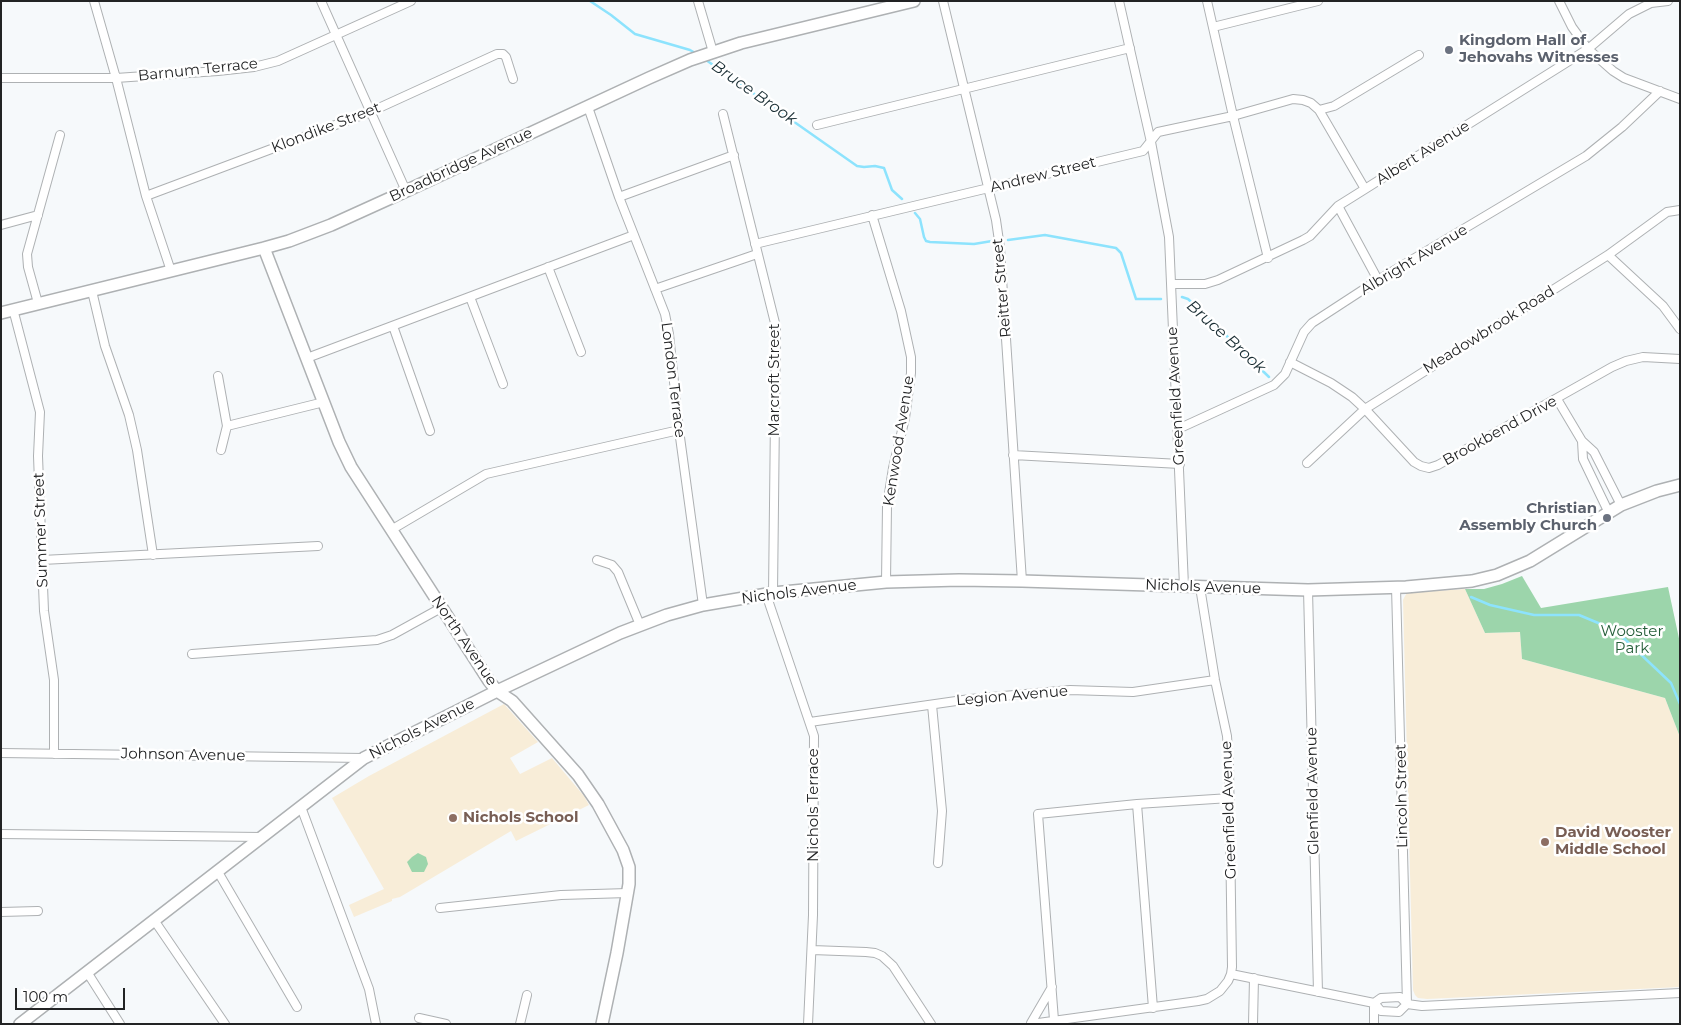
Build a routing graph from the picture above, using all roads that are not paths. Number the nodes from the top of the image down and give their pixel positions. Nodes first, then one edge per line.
1 (94, 1) edge
2 (322, 1) edge
3 (411, 1) edge
4 (698, 1) edge
5 (914, 1) edge
6 (943, 1) edge
7 (1119, 1) edge
8 (1207, 1) edge
9 (1318, 1) edge
10 (1559, 1) edge
11 (1668, 1) edge
12 (1213, 27) junction
13 (336, 34) junction
14 (1130, 48) junction
15 (1588, 48) junction
16 (710, 53) junction
17 (1419, 55) dead end
18 (1, 78) edge
19 (116, 78) junction
20 (513, 79) dead end
21 (965, 90) junction
22 (1660, 91) junction
23 (1680, 99) edge
24 (588, 107) junction
25 (1320, 110) junction
26 (370, 112) junction
27 (723, 114) dead end
28 (1232, 116) junction
29 (816, 125) dead end
30 (60, 135) dead end
31 (1151, 142) junction
32 (734, 155) junction
33 (988, 188) junction
34 (1365, 189) junction
35 (406, 191) junction
36 (146, 196) junction
37 (619, 197) junction
38 (1338, 206) junction
39 (1680, 210) edge
40 (38, 215) junction
41 (872, 215) junction
42 (1, 225) edge
43 (634, 235) junction
44 (755, 244) junction
45 (264, 248) junction
46 (757, 254) junction
47 (1608, 255) junction
48 (1268, 258) junction
49 (548, 267) junction
50 (171, 271) junction
51 (1378, 280) junction
52 (1171, 284) junction
53 (655, 290) junction
54 (92, 291) junction
55 (470, 297) junction
56 (38, 303) junction
57 (13, 309) junction
58 (1, 313) edge
59 (393, 326) junction
60 (1680, 329) edge
61 (581, 352) dead end
62 (307, 358) junction
63 (1680, 359) edge
64 (1290, 362) junction
65 (218, 376) dead end
66 (503, 384) dead end
67 (1557, 399) junction
68 (324, 402) junction
69 (1365, 409) junction
70 (227, 426) junction
71 (1178, 429) junction
72 (679, 430) junction
73 (430, 431) dead end
74 (1582, 441) junction
75 (221, 450) dead end
76 (1013, 455) junction
77 (1307, 463) dead end
78 (1180, 464) junction
79 (1680, 485) edge
80 (1621, 505) junction
81 (1608, 511) junction
82 (391, 530) junction
83 (318, 546) dead end
84 (153, 555) junction
85 (42, 560) junction
86 (597, 560) dead end
87 (1022, 581) junction
88 (886, 582) junction
89 (1184, 586) junction
90 (1396, 587) junction
91 (1200, 588) junction
92 (1308, 590) junction
93 (770, 594) junction
94 (703, 605) junction
95 (441, 608) junction
96 (640, 625) junction
97 (192, 654) dead end
98 (1215, 680) junction
99 (498, 691) junction
100 (932, 705) junction
101 (810, 722) junction
102 (1, 753) edge
103 (54, 754) junction
104 (364, 758) junction
105 (1230, 798) junction
106 (1137, 804) junction
107 (302, 807) junction
108 (1, 834) edge
109 (262, 837) junction
110 (938, 863) dead end
111 (218, 872) junction
112 (628, 893) junction
113 (440, 908) dead end
114 (38, 911) dead end
115 (1, 912) edge
116 (154, 920) junction
117 (812, 950) junction
118 (87, 972) junction
119 (1231, 974) junction
120 (1254, 978) junction
121 (1052, 988) junction
122 (1318, 992) junction
123 (1680, 993) edge
124 (527, 995) dead end
125 (1374, 1003) junction
126 (1407, 1004) junction
127 (297, 1007) dead end
128 (1153, 1008) junction
129 (420, 1018) dead end
130 (1054, 1020) junction
131 (1031, 1023) edge
132 (20, 1024) edge
133 (120, 1024) edge
134 (225, 1024) edge
135 (376, 1024) edge
136 (446, 1024) edge
137 (520, 1024) edge
138 (602, 1024) edge
139 (808, 1024) edge
140 (931, 1024) edge
141 (1253, 1024) edge
142 (1374, 1024) edge

1 - 19 street
2 - 13 street
3 - 13 street, Barnum Terrace
4 - 16 street
5 - 16 main road, Broadbridge Avenue
6 - 21 street, Reitter Street
7 - 14 street, Greenfield Avenue
8 - 12 street
9 - 12 street
10 - 15 street
11 - 15 street, Albert Avenue
12 - 28 street
13 - 19 street, Barnum Terrace
13 - 26 street
14 - 21 street
14 - 31 street, Greenfield Avenue
15 - 22 street
15 - 34 street, Albert Avenue
16 - 24 main road, Broadbridge Avenue
17 - 25 street
18 - 19 street, Barnum Terrace
19 - 36 street
20 - 26 street, Klondike Street
21 - 29 street
21 - 33 street, Reitter Street
22 - 23 street
22 - 51 street, Albright Avenue
24 - 35 main road, Broadbridge Avenue
24 - 37 street, London Terrace
25 - 28 street, Andrew Street
25 - 34 street
26 - 35 street
26 - 36 street, Klondike Street
27 - 32 street, Marcroft Street
28 - 31 street, Andrew Street
28 - 48 street
30 - 40 street
31 - 33 street, Andrew Street
31 - 52 street, Greenfield Avenue
32 - 37 street
32 - 44 street, Marcroft Street
33 - 41 street, Andrew Street
33 - 76 street, Reitter Street
34 - 38 street, Albert Avenue
35 - 45 main road, Broadbridge Avenue
36 - 50 street
37 - 43 street, London Terrace
38 - 48 street, Albert Avenue
38 - 51 street
39 - 47 street, Meadowbrook Road
40 - 42 street
40 - 56 street
41 - 44 street, Andrew Street
41 - 88 street, Kenwood Avenue
43 - 49 street
43 - 53 street, London Terrace
44 - 46 street, Marcroft Street
45 - 50 main road, Broadbridge Avenue
45 - 62 main road, North Avenue
46 - 53 street
46 - 93 street, Marcroft Street
47 - 60 street
47 - 69 street, Meadowbrook Road
48 - 52 street, Albert Avenue
49 - 55 street
49 - 61 street
50 - 54 main road, Broadbridge Avenue
51 - 64 street, Albright Avenue
52 - 71 street, Greenfield Avenue
53 - 72 street, London Terrace
54 - 56 main road, Broadbridge Avenue
54 - 84 street
55 - 59 street
55 - 66 street
56 - 57 main road, Broadbridge Avenue
57 - 58 main road, Broadbridge Avenue
57 - 85 street, Summer Street
59 - 62 street
59 - 73 street
62 - 68 main road, North Avenue
63 - 67 street, Brookbend Drive
64 - 69 street, Brookbend Drive
64 - 71 street, Albright Avenue
65 - 70 street
67 - 69 street, Brookbend Drive
67 - 74 street
68 - 70 street
68 - 82 main road, North Avenue
69 - 77 street, Meadowbrook Road
70 - 75 street
71 - 78 street, Greenfield Avenue
72 - 82 street
72 - 94 street, London Terrace
74 - 80 street
74 - 81 street
76 - 78 street
76 - 87 street, Reitter Street
78 - 89 street, Greenfield Avenue
79 - 80 main road, Nichols Avenue
80 - 81 main road, Nichols Avenue
81 - 90 main road, Nichols Avenue
82 - 95 main road, North Avenue
83 - 84 street
84 - 85 street
85 - 103 street, Summer Street
86 - 96 street
87 - 88 main road, Nichols Avenue
87 - 89 main road, Nichols Avenue
88 - 93 main road, Nichols Avenue
89 - 91 main road, Nichols Avenue
90 - 92 main road, Nichols Avenue
90 - 126 street, Lincoln Street
91 - 92 main road, Nichols Avenue
91 - 98 street, Greenfield Avenue
92 - 122 street, Glenfield Avenue
93 - 94 main road, Nichols Avenue
93 - 101 street, Nichols Terrace
94 - 96 main road, Nichols Avenue
95 - 97 street
95 - 99 main road, North Avenue
96 - 99 main road, Nichols Avenue
98 - 100 street, Legion Avenue
98 - 105 street, Greenfield Avenue
99 - 104 main road, Nichols Avenue
99 - 112 main road, North Avenue
100 - 101 street, Legion Avenue
100 - 110 street
101 - 117 street, Nichols Terrace
102 - 103 street, Johnson Avenue
103 - 104 street, Johnson Avenue
104 - 107 main road, Nichols Avenue
105 - 106 street
105 - 119 street, Greenfield Avenue
106 - 121 street
106 - 128 street
107 - 109 main road, Nichols Avenue
107 - 135 street
108 - 109 street
109 - 111 main road, Nichols Avenue
111 - 116 main road, Nichols Avenue
111 - 127 street
112 - 113 street
112 - 138 main road, North Avenue
114 - 115 street
116 - 118 main road, Nichols Avenue
116 - 134 street
117 - 139 street, Nichols Terrace
117 - 140 street
118 - 132 main road, Nichols Avenue
118 - 133 street
119 - 120 street
119 - 128 street
120 - 122 street
120 - 141 street
121 - 130 street
121 - 131 street
122 - 125 street
123 - 126 street
124 - 137 street
125 - 126 street
125 - 126 street
125 - 142 street
128 - 130 street
129 - 136 street
130 - 131 street

